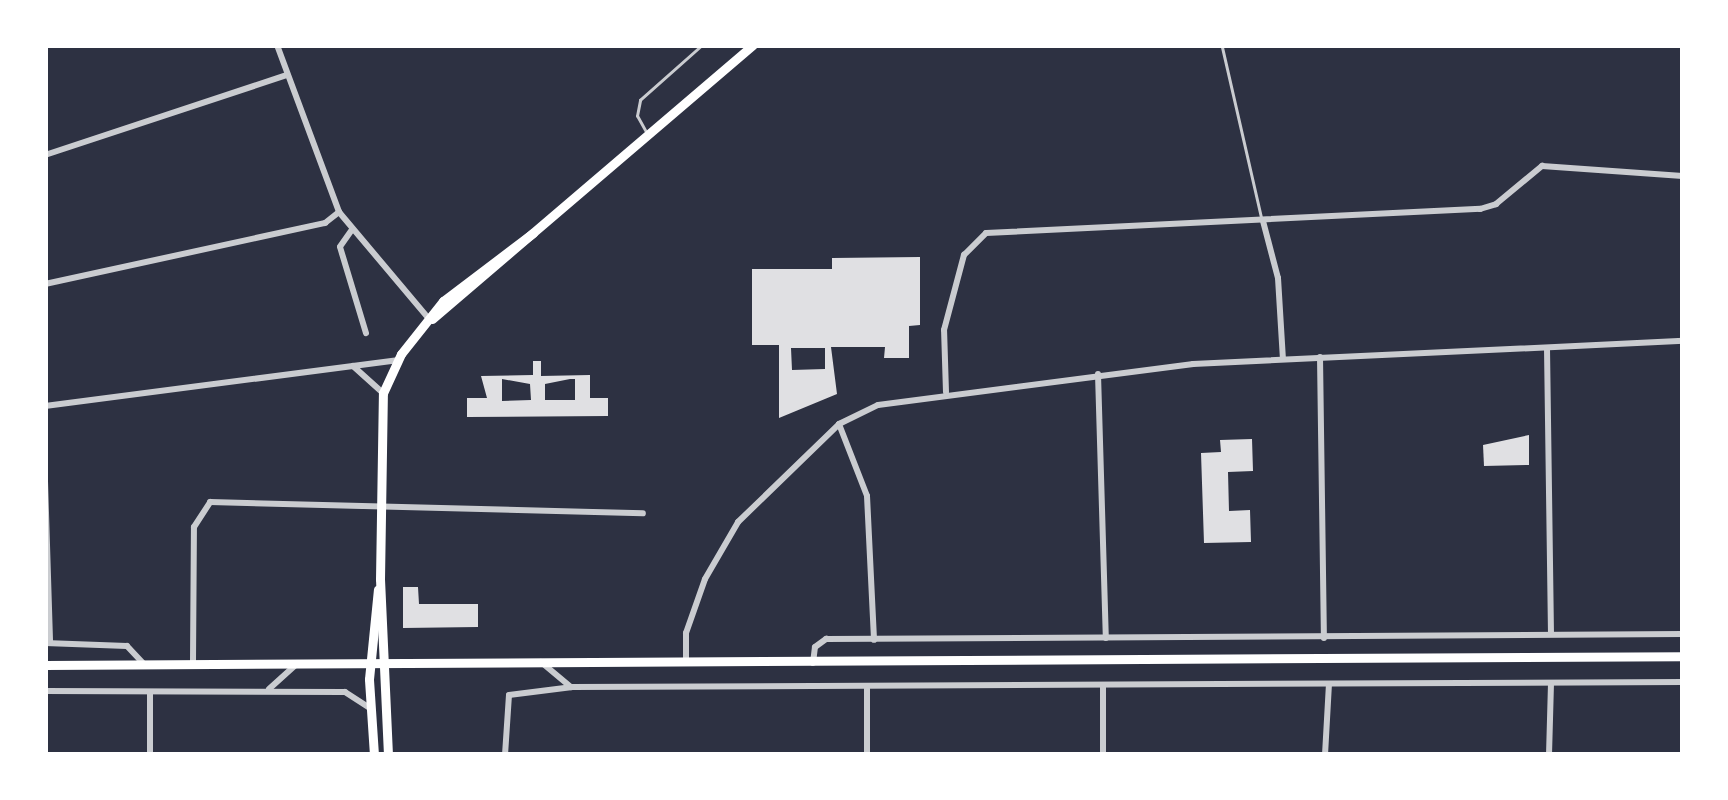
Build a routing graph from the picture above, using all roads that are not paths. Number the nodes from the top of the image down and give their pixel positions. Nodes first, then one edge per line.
1 (276, 45) edge
2 (702, 45) edge
3 (752, 45) edge
4 (1222, 45) edge
5 (287, 75) junction
6 (648, 135) junction
7 (45, 156) edge
8 (1683, 176) edge
9 (340, 212) junction
10 (1263, 221) junction
11 (351, 231) junction
12 (45, 284) edge
13 (430, 320) junction
14 (366, 333) dead end
15 (1683, 341) edge
16 (1548, 348) junction
17 (1320, 357) junction
18 (1283, 359) junction
19 (396, 360) junction
20 (352, 366) junction
21 (1098, 374) junction
22 (946, 392) junction
23 (383, 393) junction
24 (45, 406) edge
25 (839, 424) junction
26 (45, 480) edge
27 (380, 506) junction
28 (643, 512) dead end
29 (380, 578) junction
30 (1551, 634) junction
31 (1683, 634) edge
32 (1106, 638) junction
33 (1324, 638) junction
34 (874, 640) junction
35 (48, 643) edge
36 (1683, 656) edge
37 (686, 661) junction
38 (192, 662) junction
39 (300, 662) junction
40 (370, 662) junction
41 (385, 662) junction
42 (541, 662) junction
43 (812, 662) junction
44 (144, 664) junction
45 (45, 665) edge
46 (1551, 682) junction
47 (1683, 682) edge
48 (1328, 684) junction
49 (1102, 687) junction
50 (572, 688) junction
51 (268, 690) junction
52 (867, 690) junction
53 (45, 691) edge
54 (150, 692) junction
55 (370, 708) junction
56 (150, 755) edge
57 (374, 755) edge
58 (388, 755) edge
59 (505, 755) edge
60 (867, 755) edge
61 (1103, 755) edge
62 (1325, 755) edge
63 (1549, 755) edge

1 - 5 street
2 - 6 lane
3 - 6 main road
4 - 10 lane
5 - 7 street
5 - 9 street
6 - 13 main road
8 - 10 street
9 - 11 street
9 - 12 street
10 - 18 street
10 - 22 street
11 - 13 street
11 - 14 street
13 - 19 main road
15 - 16 street
16 - 17 street
16 - 30 street
17 - 18 street
17 - 33 street
18 - 21 street
19 - 20 street
19 - 23 main road
20 - 23 street
20 - 24 street
21 - 22 street
21 - 32 street
22 - 25 street
23 - 27 main road
25 - 34 street
25 - 37 street
26 - 35 street
27 - 28 street
27 - 29 main road
27 - 38 street
29 - 40 main road
29 - 41 main road
30 - 31 street
30 - 33 street
32 - 33 street
32 - 34 street
34 - 43 street
35 - 44 street
36 - 43 main road
37 - 42 main road
37 - 43 main road
38 - 39 main road
38 - 44 main road
39 - 40 main road
39 - 51 street
40 - 41 main road
40 - 55 main road
41 - 42 main road
41 - 58 main road
42 - 50 street
44 - 45 main road
46 - 47 street
46 - 48 street
46 - 63 street
48 - 49 street
48 - 62 street
49 - 52 street
49 - 61 street
50 - 52 street
50 - 59 street
51 - 54 street
51 - 55 street
52 - 60 street
53 - 54 street
54 - 56 street
55 - 57 main road

